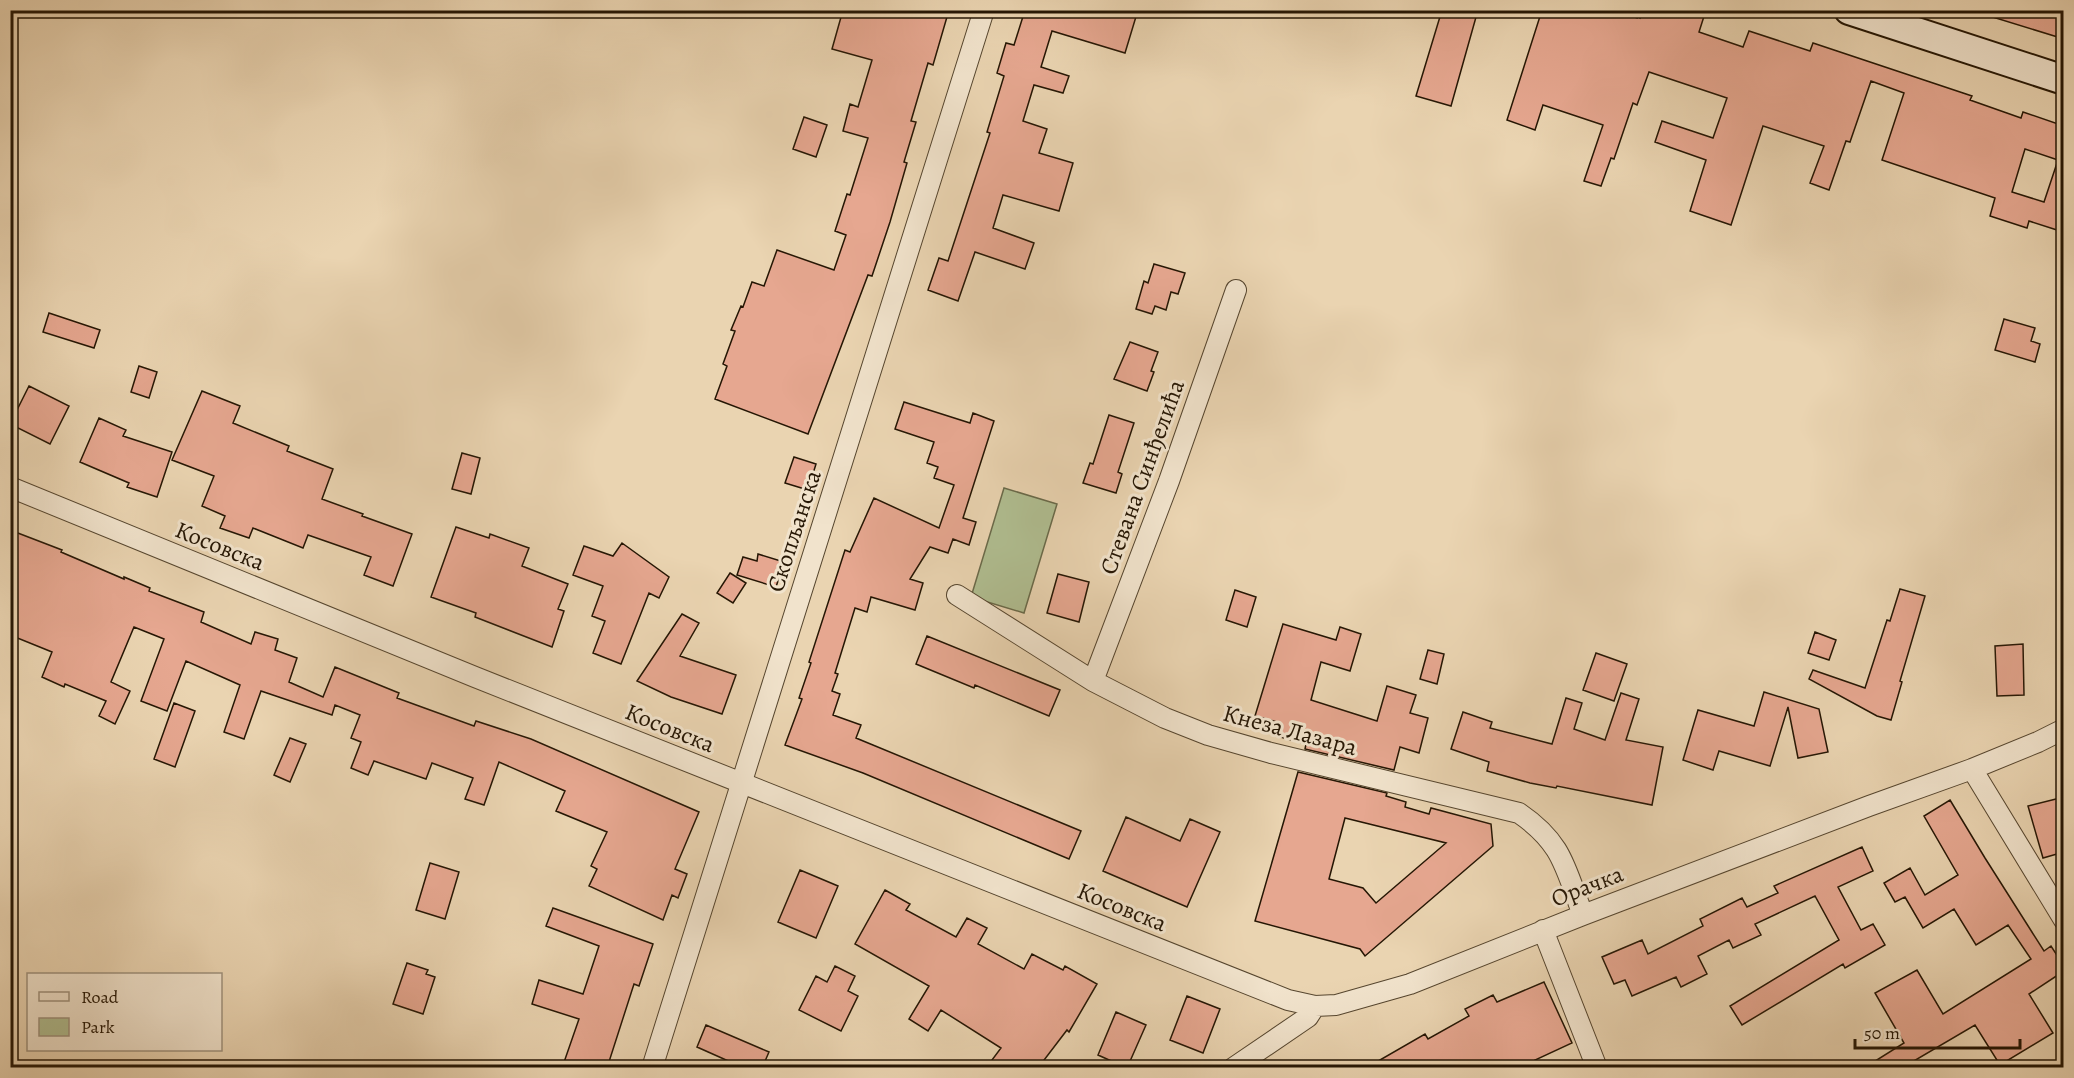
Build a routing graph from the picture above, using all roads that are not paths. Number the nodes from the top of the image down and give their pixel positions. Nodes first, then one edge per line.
1 (984, 10) edge
2 (1849, 10) edge
3 (2064, 80) edge
4 (1236, 290) dead end
5 (10, 487) edge
6 (957, 595) dead end
7 (1093, 681) junction
8 (2064, 729) edge
9 (1972, 769) junction
10 (742, 784) junction
11 (1582, 915) junction
12 (2064, 920) edge
13 (1543, 930) junction
14 (1314, 1006) junction
15 (652, 1068) edge
16 (1233, 1068) edge
17 (1597, 1068) edge

1 - 10 street, Скопљанска
2 - 3 main road
4 - 7 street, Стевана Синђелића
5 - 10 street, Косовска
6 - 7 street, Кнеза Лазара
7 - 11 street, Кнеза Лазара
8 - 9 street, Орачка
9 - 11 street, Орачка
9 - 12 street
10 - 14 street, Косовска
10 - 15 street, Скопљанска
11 - 13 street, Орачка
13 - 14 street, Орачка
13 - 17 street
14 - 16 street

